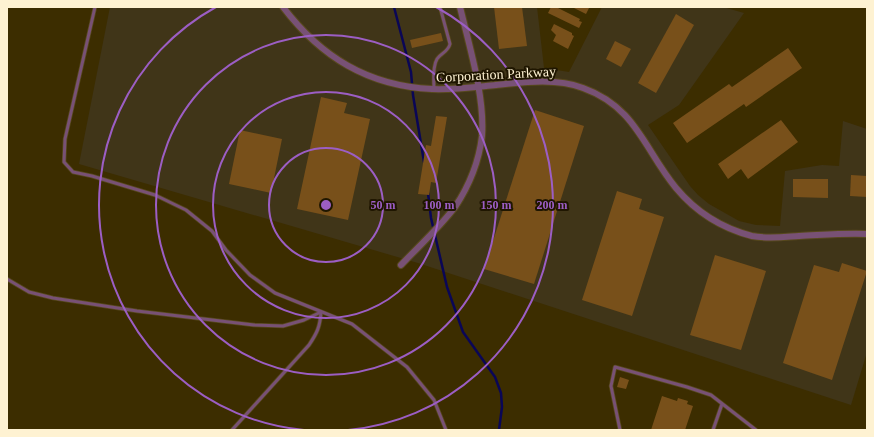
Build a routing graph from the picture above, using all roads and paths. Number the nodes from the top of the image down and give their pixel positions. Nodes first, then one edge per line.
1 (95, 7) edge
2 (283, 7) edge
3 (440, 7) edge
4 (460, 7) edge
5 (478, 87) junction
6 (434, 89) junction
7 (867, 234) edge
8 (401, 265) dead end
9 (7, 279) edge
10 (320, 312) junction
11 (722, 404) junction
12 (232, 430) edge
13 (446, 430) edge
14 (620, 430) edge
15 (713, 430) edge
16 (756, 430) edge

1 - 10 lane
2 - 6 street, Corporation Parkway
3 - 6 lane
4 - 5 street
5 - 6 street, Corporation Parkway
5 - 7 street, Corporation Parkway
5 - 8 street
9 - 10 lane
10 - 12 lane
10 - 13 lane
11 - 14 lane
11 - 15 lane
11 - 16 lane

